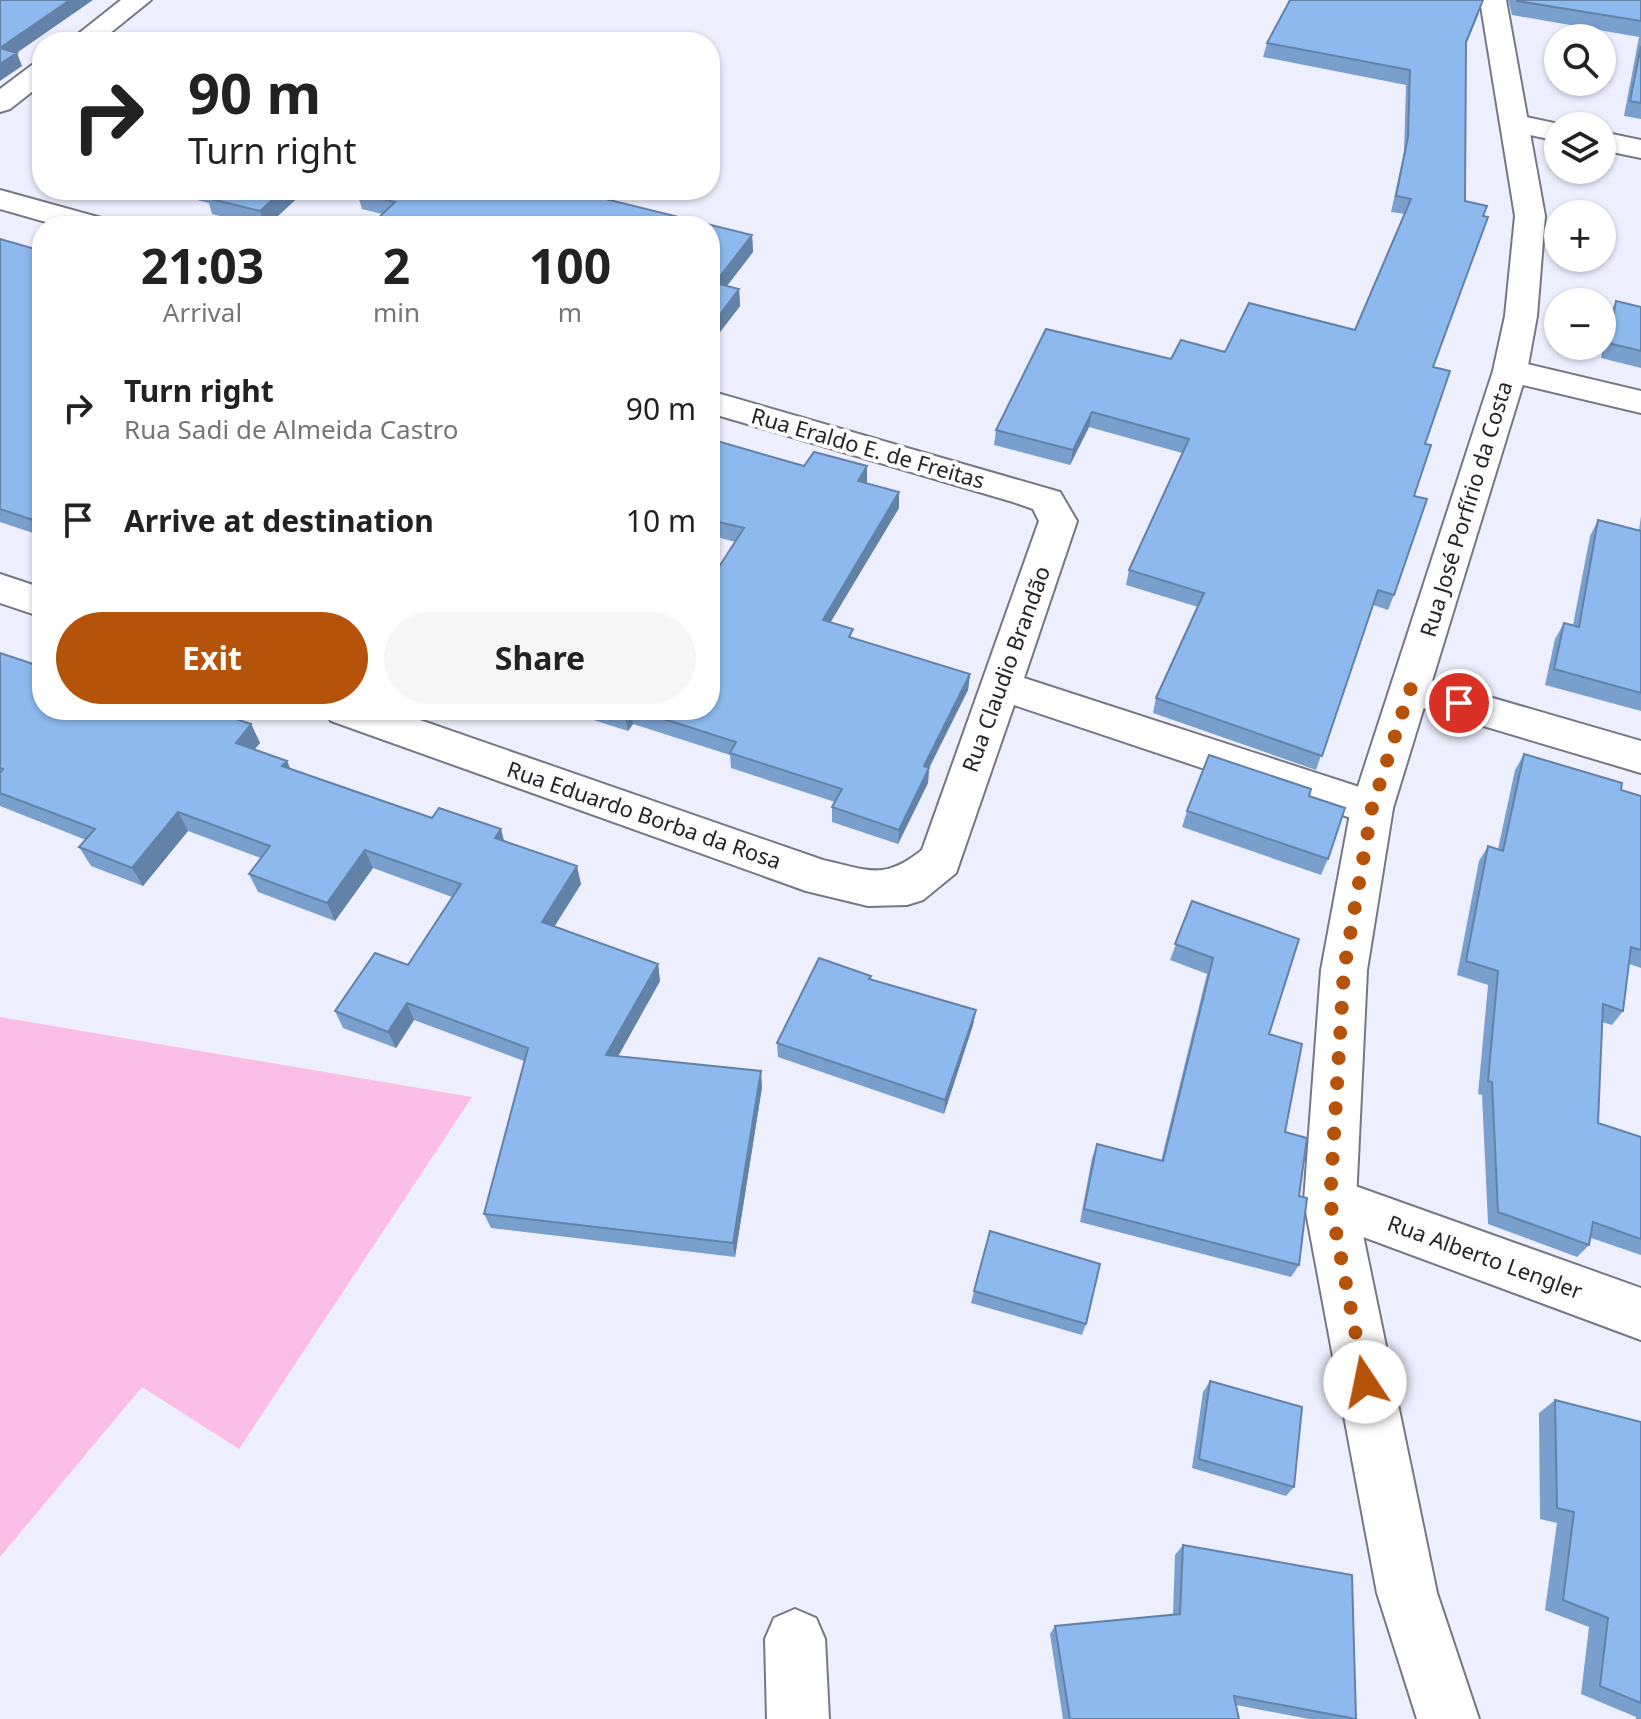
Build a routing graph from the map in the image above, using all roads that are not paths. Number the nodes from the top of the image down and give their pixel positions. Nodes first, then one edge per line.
1 (138, 0) edge
2 (1493, 0) edge
3 (95, 32) edge
4 (32, 79) edge
5 (0, 103) edge
6 (1537, 128) edge
7 (1616, 144) edge
8 (1641, 149) edge
9 (0, 199) edge
10 (59, 216) edge
11 (1510, 371) junction
12 (1641, 402) edge
13 (720, 405) edge
14 (1026, 493) joint
15 (0, 588) edge
16 (32, 599) edge
17 (999, 685) junction
18 (1410, 689) junction
19 (373, 720) edge
20 (1641, 757) edge
21 (1372, 808) junction
22 (940, 860) joint
23 (1330, 1201) junction
24 (1641, 1314) edge
25 (795, 1639) dead end
26 (798, 1719) edge
27 (1448, 1719) edge

1 - 3 street
2 - 6 street, Rua José Porfírio da Costa
4 - 5 street
6 - 11 street, Rua José Porfírio da Costa
7 - 8 street
9 - 10 street
11 - 12 street
11 - 18 street, Rua José Porfírio da Costa
13 - 14 street, Rua Eraldo E. de Freitas
14 - 17 street, Rua Claudio Brandão
15 - 16 street
17 - 21 street
17 - 22 street, Rua Claudio Brandão
18 - 20 street
18 - 21 street, Rua José Porfírio da Costa
19 - 22 street, Rua Eduardo Borba da Rosa
21 - 23 street, Rua José Porfírio da Costa
23 - 24 street, Rua Alberto Lengler
23 - 27 street, Rua José Porfírio da Costa
25 - 26 street

